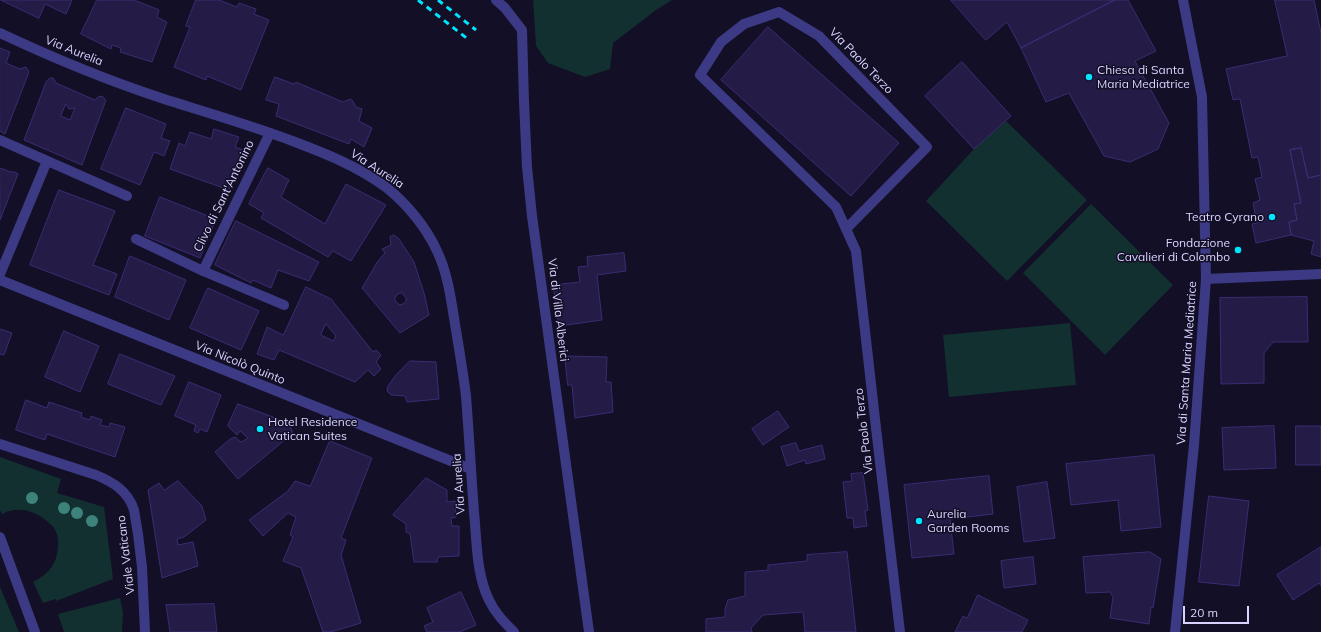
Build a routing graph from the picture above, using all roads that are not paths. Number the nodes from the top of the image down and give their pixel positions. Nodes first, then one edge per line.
1 (496, 0) edge
2 (1183, 0) edge
3 (0, 33) edge
4 (270, 133) junction
5 (0, 140) edge
6 (47, 161) junction
7 (127, 196) dead end
8 (846, 229) junction
9 (136, 239) dead end
10 (203, 271) junction
11 (0, 274) edge
12 (1321, 274) edge
13 (0, 280) edge
14 (1206, 280) junction
15 (284, 305) dead end
16 (0, 444) edge
17 (471, 469) junction
18 (0, 537) edge
19 (35, 632) edge
20 (145, 632) edge
21 (514, 632) edge
22 (589, 632) edge
23 (900, 632) edge
24 (1175, 632) edge

1 - 22 street, Via di Villa Alberici
2 - 14 street, Via di Santa Maria Mediatrice
3 - 4 street, Via Aurelia
4 - 10 street, Clivo di Sant'Antonino
4 - 17 street, Via Aurelia
5 - 6 street
6 - 7 street
6 - 11 street
8 - 8 street, Via Paolo Terzo
8 - 23 street, Via Paolo Terzo
9 - 10 street, Clivo di Sant'Antonino
10 - 15 street, Clivo di Sant'Antonino
12 - 14 street
13 - 17 street, Via Nicolò Quinto
14 - 24 street, Via di Santa Maria Mediatrice
16 - 20 street, Viale Vaticano
17 - 21 street, Via Aurelia
18 - 19 street

